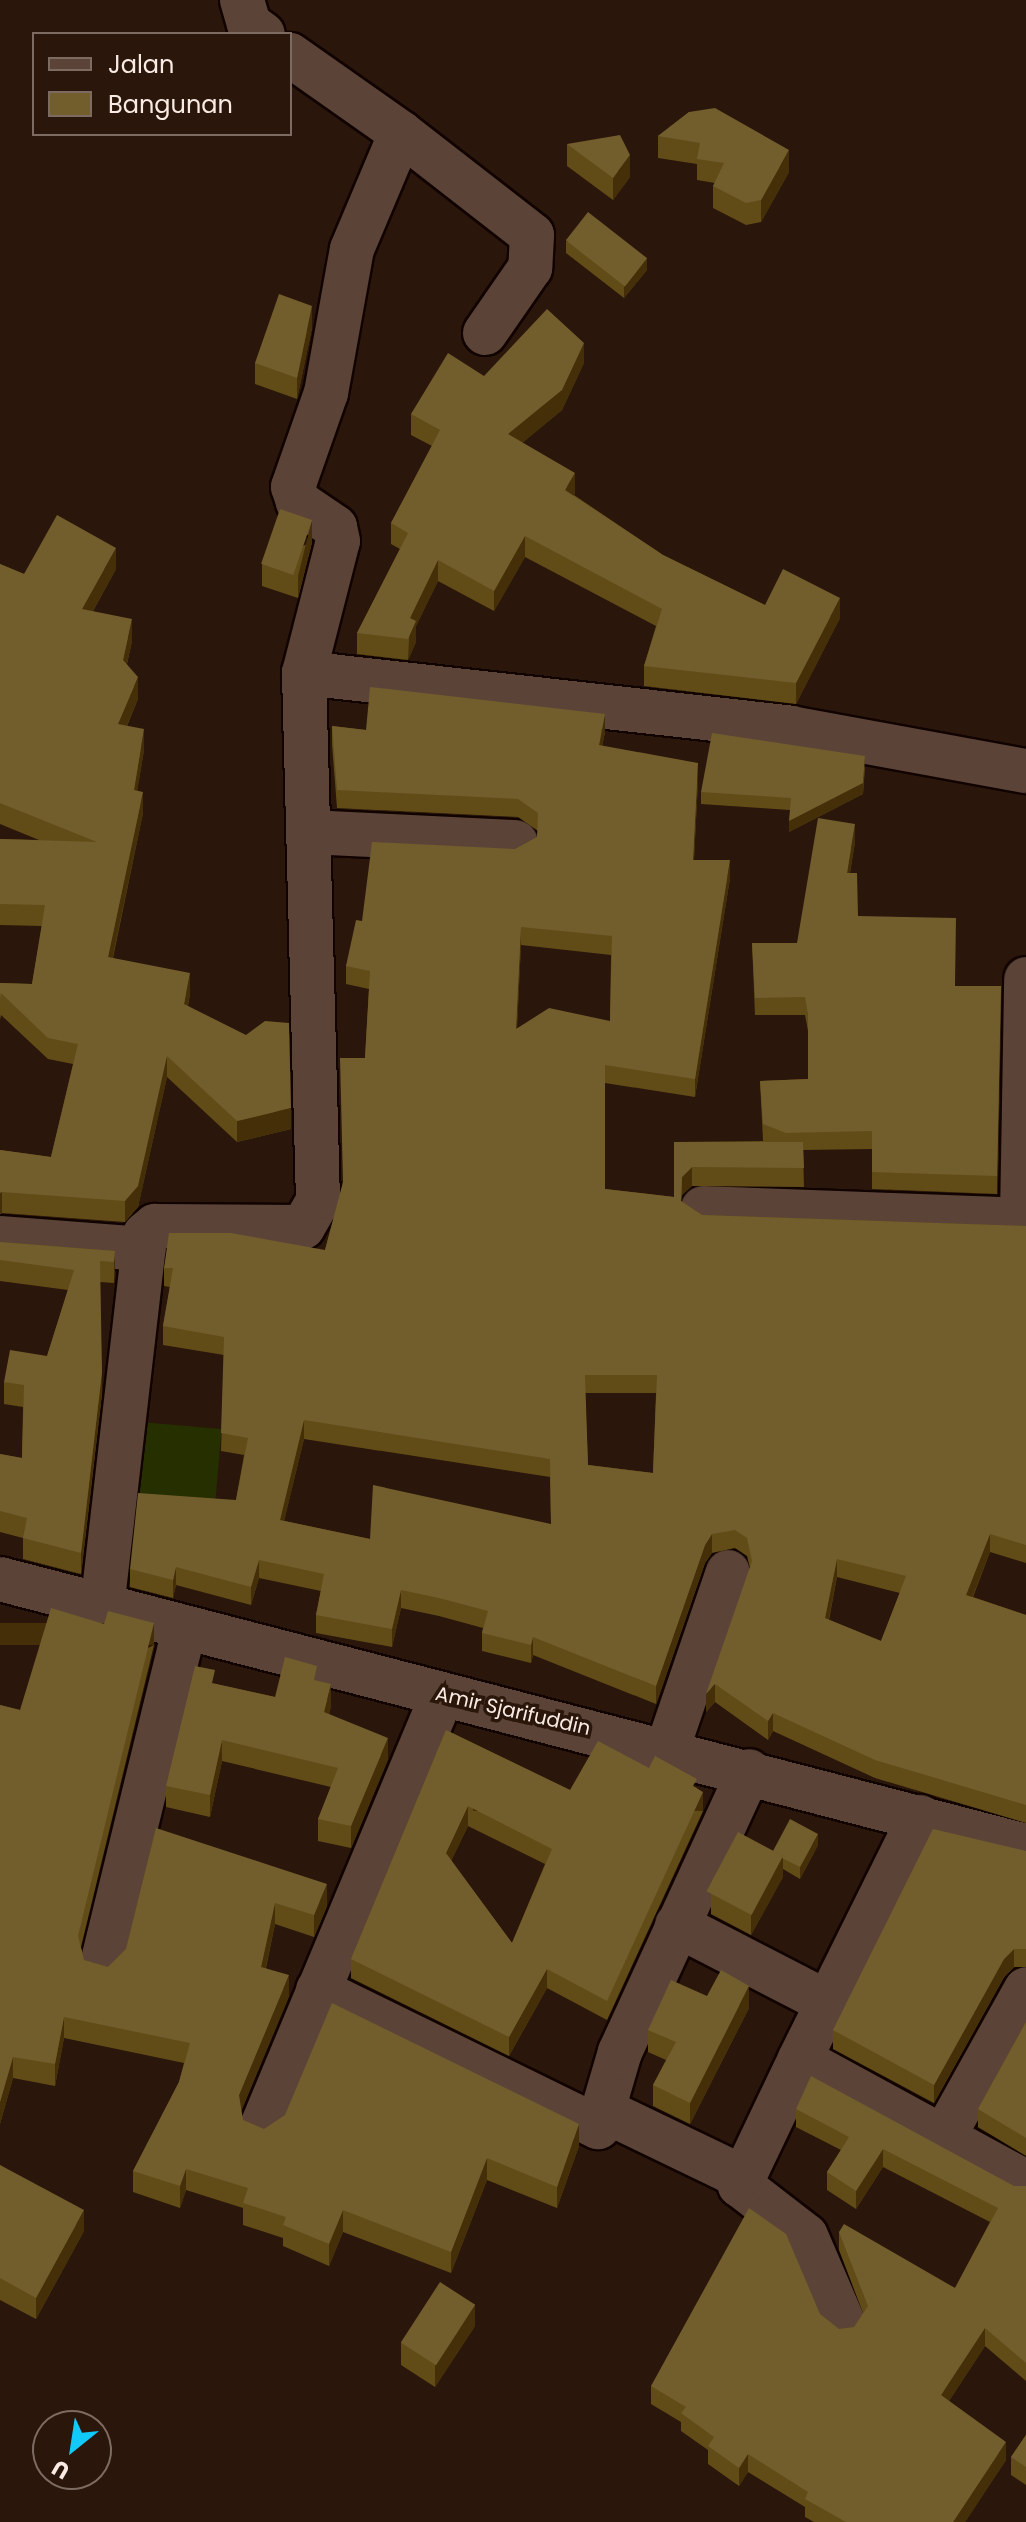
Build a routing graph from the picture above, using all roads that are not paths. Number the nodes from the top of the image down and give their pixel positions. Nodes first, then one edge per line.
1 (242, 0) edge
2 (260, 32) edge
3 (292, 56) edge
4 (401, 133) junction
5 (485, 333) dead end
6 (304, 673) junction
7 (1026, 771) edge
8 (310, 832) junction
9 (516, 842) dead end
10 (1026, 979) edge
11 (703, 1208) dead end
12 (1024, 1220) edge
13 (0, 1238) edge
14 (144, 1249) junction
15 (728, 1572) dead end
16 (0, 1579) edge
17 (102, 1608) junction
18 (184, 1629) junction
19 (442, 1695) junction
20 (668, 1747) junction
21 (749, 1771) junction
22 (920, 1817) junction
23 (1026, 1846) edge
24 (677, 1925) junction
25 (102, 1964) edge
26 (1026, 1989) edge
27 (318, 1990) junction
28 (828, 2003) junction
29 (800, 2059) junction
30 (605, 2111) junction
31 (262, 2126) edge
32 (944, 2136) junction
33 (744, 2178) junction
34 (1026, 2182) edge
35 (843, 2322) dead end

1 - 2 street
3 - 4 street
4 - 5 street
4 - 6 street
6 - 7 street
6 - 8 street
8 - 9 street
8 - 14 street
10 - 12 street
11 - 12 street
13 - 14 street
14 - 17 street
15 - 20 street
16 - 17 street, Amir Sjarifuddin
17 - 18 street, Amir Sjarifuddin
18 - 19 street, Amir Sjarifuddin
18 - 25 street
19 - 20 street, Amir Sjarifuddin
19 - 27 street
20 - 21 street, Amir Sjarifuddin
21 - 22 street, Amir Sjarifuddin
21 - 24 street
22 - 23 street, Amir Sjarifuddin
22 - 28 street
24 - 28 street
24 - 30 street
26 - 32 street
27 - 30 street
27 - 31 street
28 - 29 street
29 - 32 street
29 - 33 street
30 - 33 street
32 - 34 street
33 - 35 street

